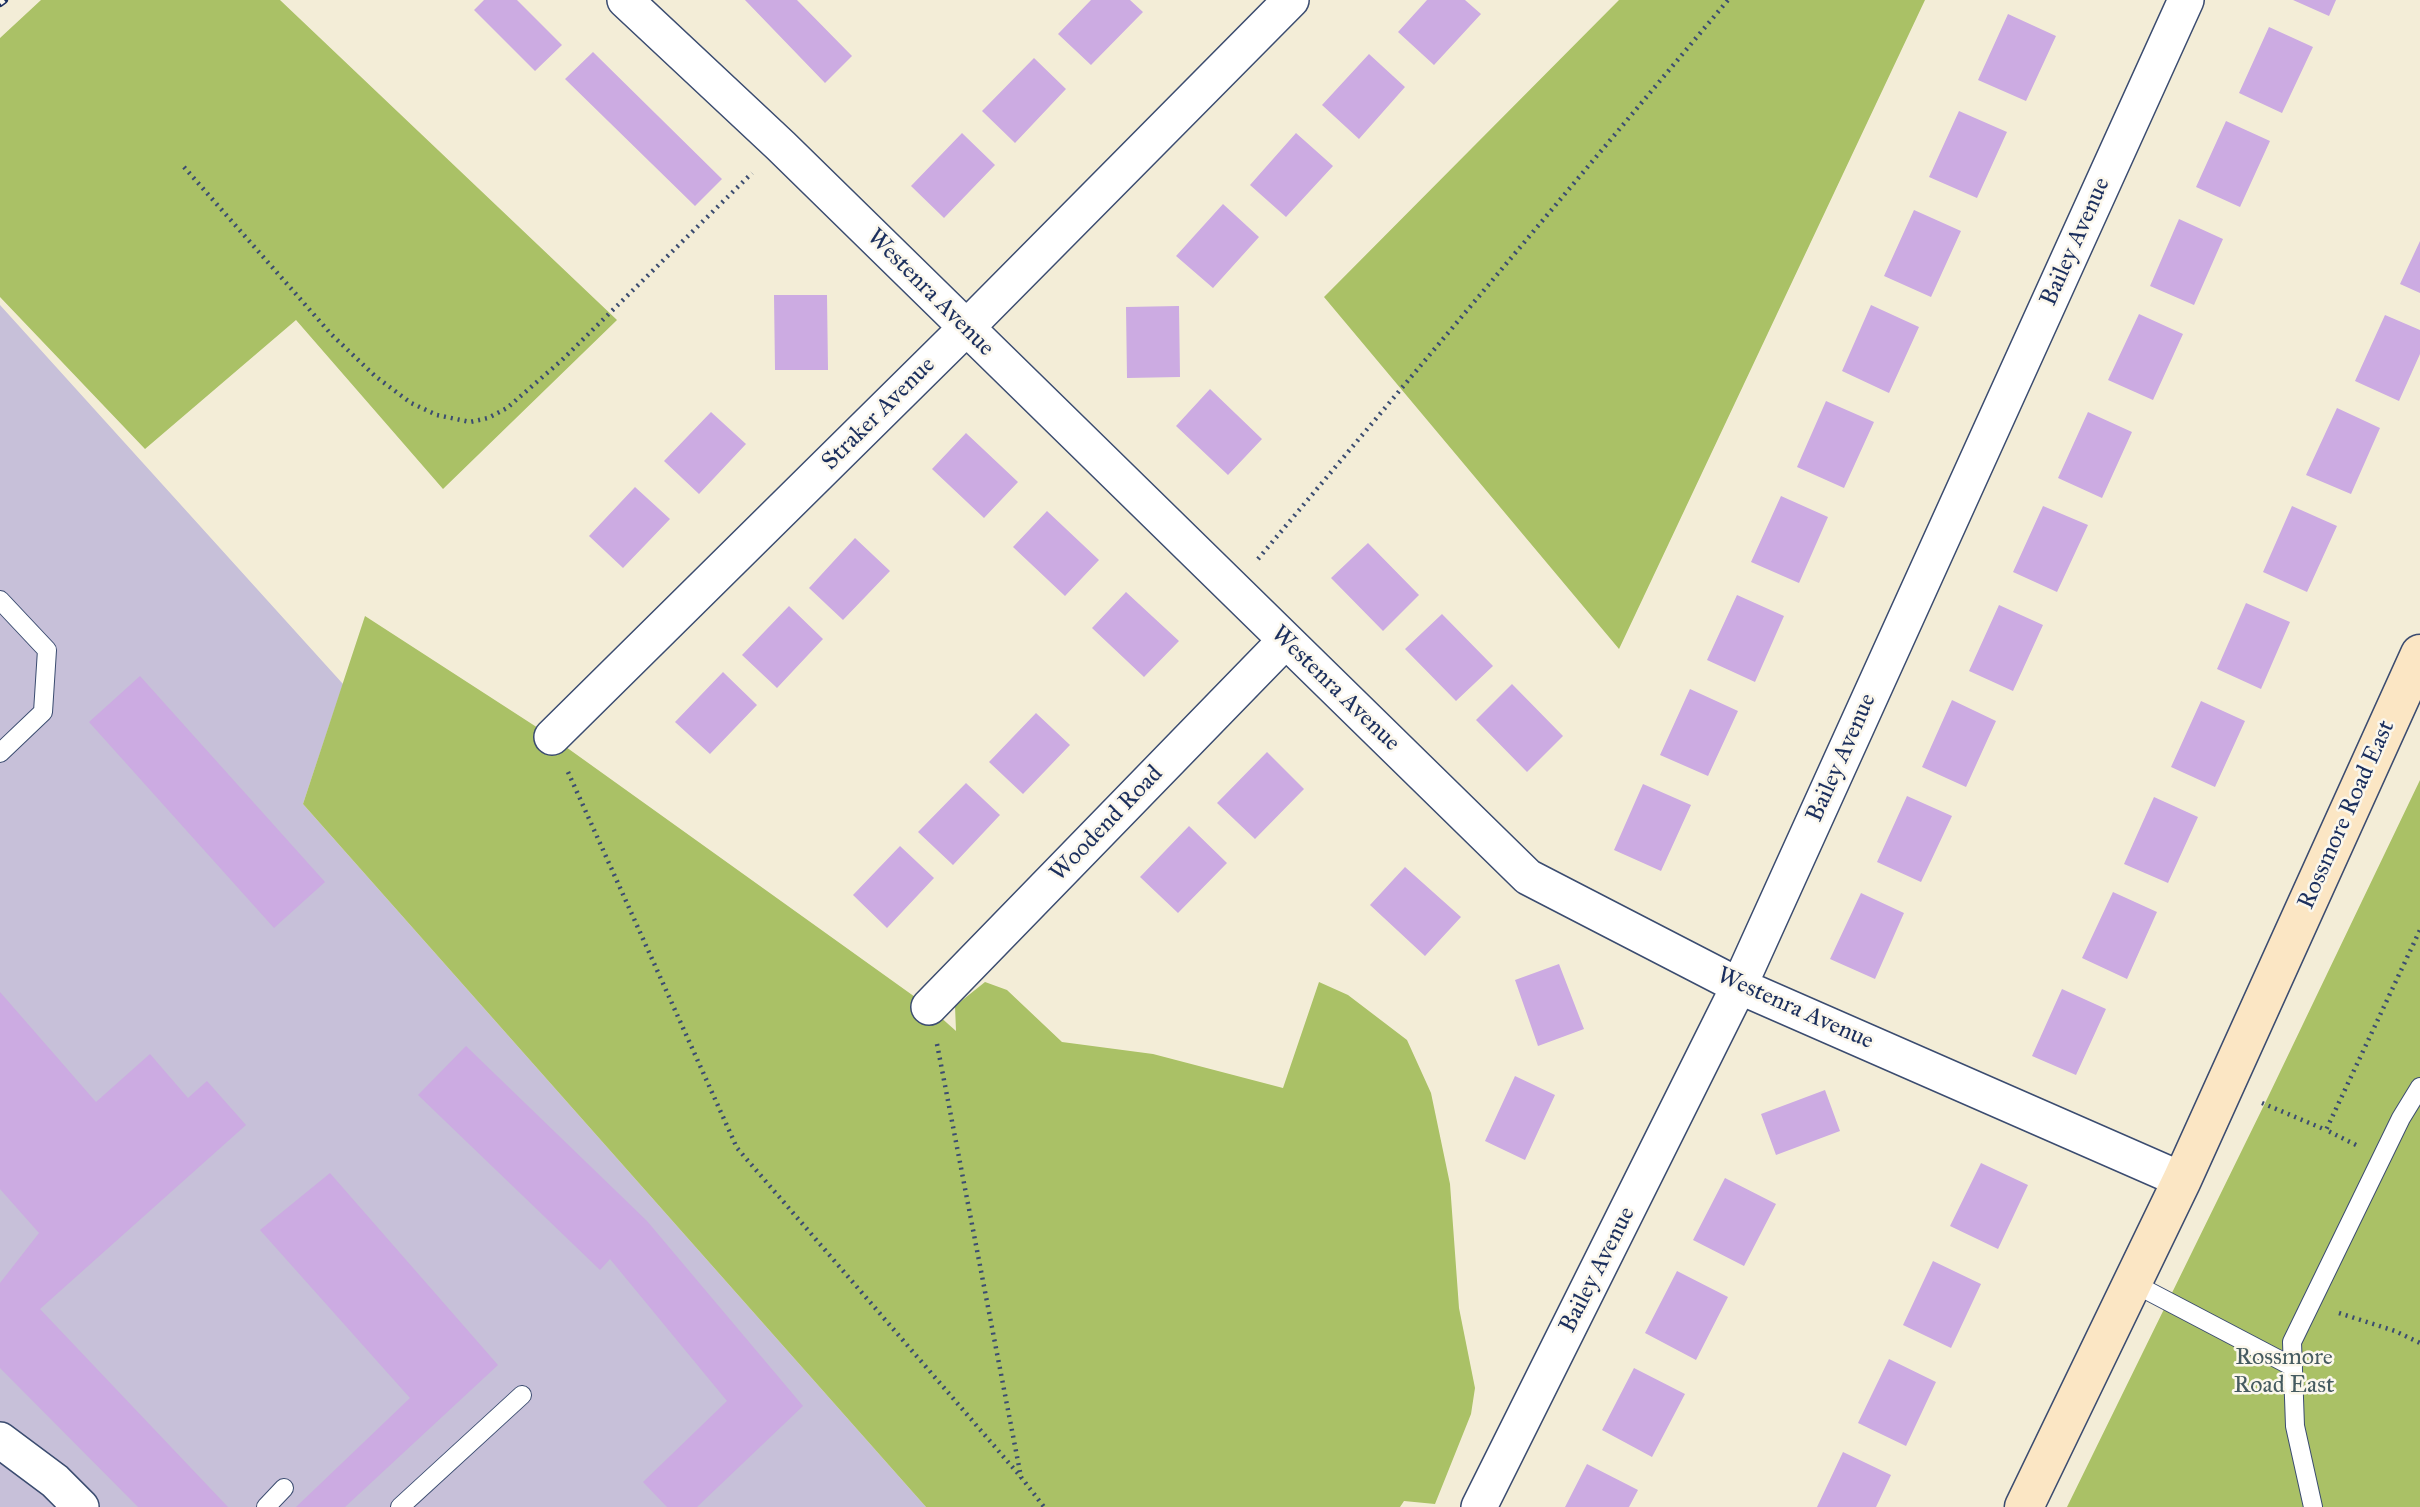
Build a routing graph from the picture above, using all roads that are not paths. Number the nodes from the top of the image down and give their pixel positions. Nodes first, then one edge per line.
1 (625, 0) edge
2 (1291, 0) edge
3 (2186, 0) edge
4 (965, 329) junction
5 (0, 600) edge
6 (1285, 641) junction
7 (2420, 654) edge
8 (552, 737) road end
9 (0, 753) edge
10 (1740, 986) junction
11 (929, 1007) road end
12 (2420, 1087) edge
13 (2182, 1180) junction
14 (2131, 1282) junction
15 (2293, 1367) junction
16 (522, 1395) dead end
17 (0, 1440) edge
18 (284, 1488) dead end
19 (81, 1507) edge
20 (266, 1507) edge
21 (400, 1507) edge
22 (1479, 1507) edge
23 (2024, 1507) edge
24 (2313, 1507) edge

1 - 4 street, Westenra Avenue
2 - 4 street, Straker Avenue
3 - 10 street, Bailey Avenue
4 - 6 street, Westenra Avenue
4 - 8 street, Straker Avenue
5 - 9 lane
6 - 10 street, Westenra Avenue
6 - 11 street, Woodend Road
7 - 13 main road, Rossmore Road East
10 - 13 street, Westenra Avenue
10 - 22 street, Bailey Avenue
12 - 15 lane
13 - 14 main road, Rossmore Road East
14 - 15 lane
14 - 23 main road, Rossmore Road East
15 - 24 lane
16 - 21 lane
17 - 19 street
18 - 20 lane

